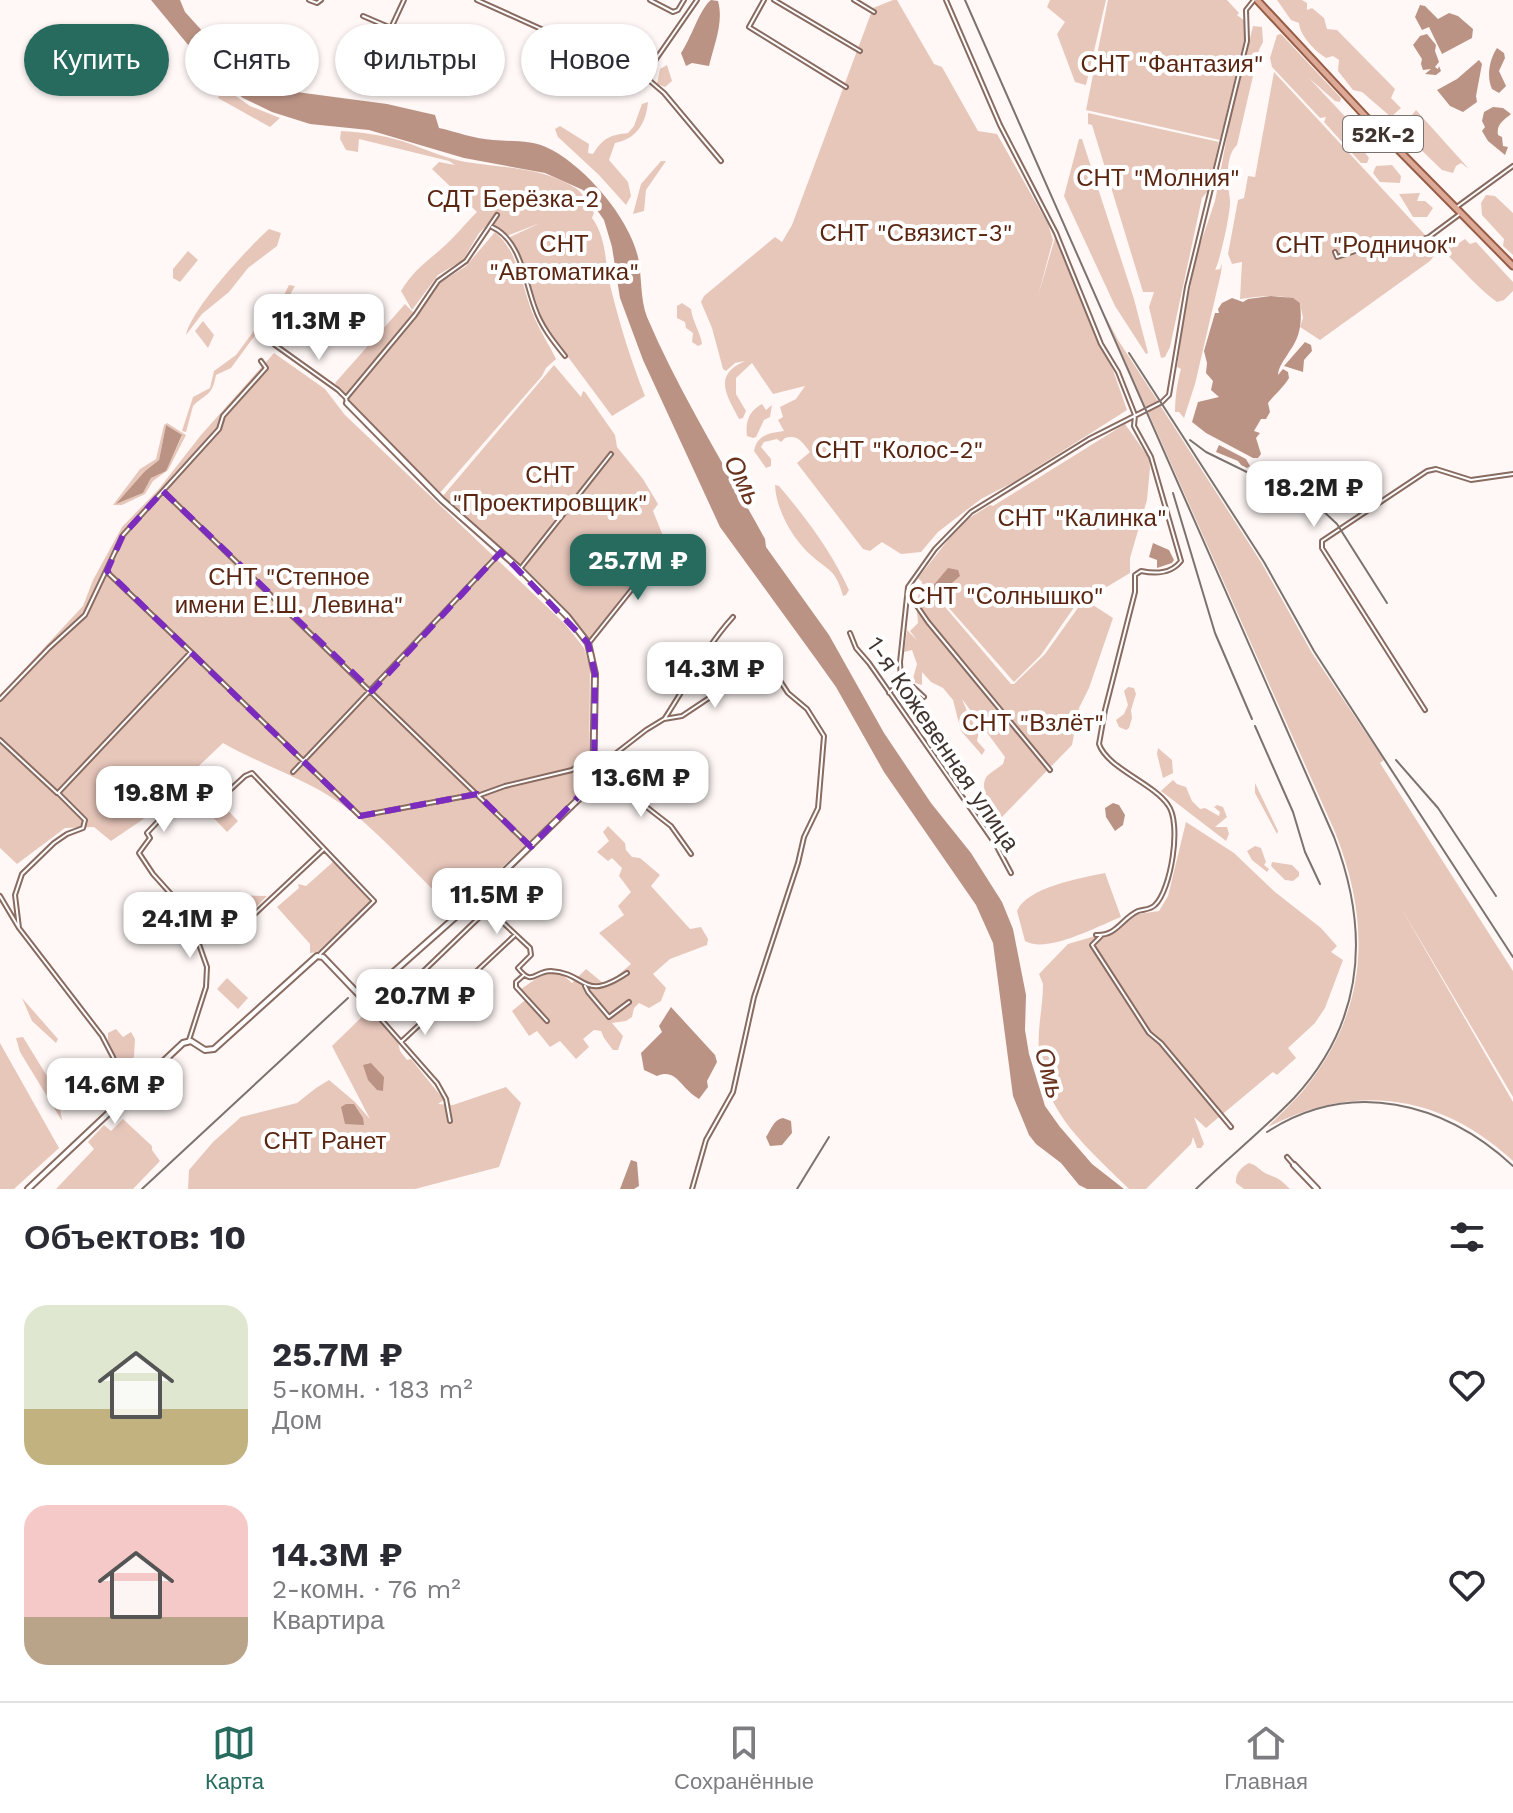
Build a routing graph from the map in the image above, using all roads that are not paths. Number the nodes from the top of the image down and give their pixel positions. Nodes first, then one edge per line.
1 (309, 0) edge
2 (321, 0) edge
3 (404, 0) edge
4 (477, 0) edge
5 (650, 0) edge
6 (684, 0) edge
7 (697, 0) edge
8 (764, 0) edge
9 (774, 0) edge
10 (854, 0) edge
11 (946, 0) edge
12 (1257, 0) edge
13 (874, 12) dead end
14 (363, 16) dead end
15 (530, 24) edge
16 (860, 51) dead end
17 (658, 58) edge
18 (846, 87) dead end
19 (658, 88) edge
20 (721, 161) dead end
21 (1513, 166) edge
22 (1458, 206) junction
23 (1461, 213) junction
24 (497, 215) dead end
25 (491, 227) junction
26 (1335, 252) dead end
27 (1513, 264) edge
28 (275, 345) dead end
29 (565, 356) dead end
30 (261, 361) dead end
31 (347, 400) junction
32 (1135, 415) junction
33 (611, 454) dead end
34 (1513, 474) edge
35 (163, 491) junction
36 (668, 544) dead end
37 (501, 552) junction
38 (520, 569) junction
39 (107, 571) junction
40 (906, 592) junction
41 (733, 617) dead end
42 (850, 633) dead end
43 (588, 643) junction
44 (191, 652) junction
45 (901, 681) junction
46 (372, 691) junction
47 (889, 693) junction
48 (924, 697) dead end
49 (0, 699) edge
50 (1425, 710) dead end
51 (664, 719) junction
52 (932, 730) dead end
53 (0, 740) edge
54 (930, 750) junction
55 (585, 761) dead end
56 (304, 762) junction
57 (606, 768) junction
58 (1050, 770) dead end
59 (293, 772) dead end
60 (594, 780) junction
61 (58, 793) junction
62 (478, 794) junction
63 (531, 847) junction
64 (325, 849) junction
65 (691, 854) dead end
66 (1011, 873) dead end
67 (0, 896) edge
68 (477, 898) junction
69 (488, 909) junction
70 (245, 923) dead end
71 (19, 928) junction
72 (515, 934) junction
73 (1096, 935) dead end
74 (1103, 935) junction
75 (319, 955) junction
76 (627, 973) dead end
77 (394, 974) junction
78 (524, 975) junction
79 (585, 986) junction
80 (406, 988) junction
81 (363, 999) junction
82 (629, 1002) dead end
83 (431, 1014) junction
84 (547, 1021) dead end
85 (188, 1041) junction
86 (401, 1042) junction
87 (127, 1097) junction
88 (450, 1121) dead end
89 (1231, 1127) dead end
90 (1287, 1157) dead end
91 (1294, 1165) joint
92 (28, 1189) edge
93 (692, 1189) edge
94 (1317, 1189) edge

1 - 2 street
3 - 14 street
4 - 15 street
5 - 6 street
7 - 17 street
8 - 18 street
9 - 16 street
10 - 13 street
11 - 32 street
12 - 22 main road, 52К-2
12 - 23 main road, 52К-2
12 - 32 street
19 - 20 street
21 - 22 street
22 - 27 main road, 52К-2
23 - 26 street
23 - 27 main road, 52К-2
24 - 25 street
25 - 29 street
25 - 31 street
28 - 31 street
30 - 35 street
31 - 37 street
32 - 40 street
32 - 74 street
33 - 38 street
34 - 50 street
35 - 39 street
35 - 46 street
36 - 43 street
37 - 38 street
37 - 46 street
38 - 43 street
39 - 44 street
39 - 49 street
40 - 45 street
40 - 58 street
41 - 51 street
42 - 47 street, 1-я Кожевенная улица
43 - 60 street
44 - 56 street
44 - 61 street
45 - 47 street
45 - 48 street
46 - 56 street
46 - 62 street
47 - 54 street, 1-я Кожевенная улица
51 - 57 street
51 - 93 street
52 - 54 street
53 - 61 street
54 - 66 street, 1-я Кожевенная улица
55 - 62 street
56 - 59 street
56 - 62 street
57 - 60 street
57 - 65 street
60 - 63 street
61 - 71 street
62 - 63 street
63 - 68 street
64 - 70 street
64 - 75 street
64 - 85 street
67 - 71 street
68 - 69 street
68 - 77 street
69 - 72 street
69 - 80 street
71 - 87 street
72 - 78 street
72 - 83 street
73 - 74 street
74 - 89 street
75 - 81 street
75 - 85 street
76 - 79 street
77 - 80 street
77 - 81 street
78 - 79 street
78 - 84 street
79 - 82 street
80 - 83 street
81 - 86 street
83 - 86 street
85 - 87 street
86 - 88 street
87 - 92 street
90 - 91 street
91 - 94 street

